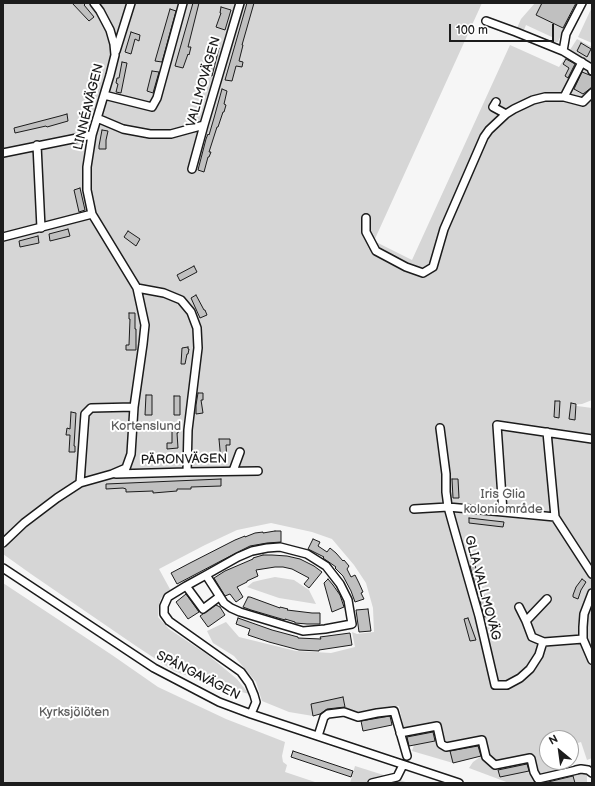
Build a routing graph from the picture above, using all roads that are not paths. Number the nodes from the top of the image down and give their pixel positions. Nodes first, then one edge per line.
1 (94, 3) edge
2 (131, 3) edge
3 (183, 3) edge
4 (240, 3) edge
5 (582, 3) edge
6 (486, 21) dead end
7 (563, 50) junction
8 (115, 55) junction
9 (582, 62) junction
10 (592, 71) edge
11 (592, 93) edge
12 (104, 95) junction
13 (564, 97) junction
14 (496, 102) dead end
15 (506, 114) junction
16 (97, 118) junction
17 (204, 125) junction
18 (92, 135) junction
19 (37, 146) junction
20 (3, 153) edge
21 (192, 169) dead end
22 (92, 214) junction
23 (366, 218) dead end
24 (42, 228) junction
25 (3, 237) edge
26 (137, 288) junction
27 (134, 407) junction
28 (440, 428) dead end
29 (547, 432) junction
30 (592, 439) edge
31 (240, 452) dead end
32 (233, 471) junction
33 (258, 471) dead end
34 (187, 472) junction
35 (112, 474) junction
36 (80, 484) junction
37 (448, 507) junction
38 (414, 509) dead end
39 (503, 512) junction
40 (555, 517) junction
41 (3, 544) edge
42 (3, 568) edge
43 (592, 574) edge
44 (206, 575) junction
45 (186, 586) junction
46 (592, 593) edge
47 (219, 597) junction
48 (547, 598) dead end
49 (519, 607) dead end
50 (526, 621) junction
51 (583, 638) junction
52 (544, 642) junction
53 (592, 660) edge
54 (251, 714) junction
55 (400, 733) junction
56 (318, 736) junction
57 (407, 756) dead end
58 (403, 764) junction
59 (592, 773) edge
60 (372, 783) edge
61 (456, 783) edge

1 - 8 street, LINNÉAVÄGEN
2 - 8 street
3 - 12 street
4 - 17 street, VALLMOVÄGEN
5 - 7 street
6 - 7 street
7 - 9 street
8 - 12 street, LINNÉAVÄGEN
9 - 10 street
9 - 13 street
11 - 13 street
12 - 16 street, LINNÉAVÄGEN
13 - 15 street
14 - 15 street
15 - 23 street
16 - 17 street
16 - 18 street, LINNÉAVÄGEN
17 - 21 street, VALLMOVÄGEN
18 - 19 street
18 - 22 street, LINNÉAVÄGEN
19 - 20 street
19 - 24 street
22 - 24 street
22 - 26 street, LINNÉAVÄGEN
24 - 25 street
26 - 27 street, LINNÉAVÄGEN
26 - 34 street
27 - 35 street, LINNÉAVÄGEN
27 - 36 street
28 - 37 street, GLIA VALLMOVÄG
29 - 30 street
29 - 39 street
29 - 40 street
31 - 32 street
32 - 33 street, PÄRONVÄGEN
32 - 34 street, PÄRONVÄGEN
34 - 35 street, PÄRONVÄGEN
35 - 36 street, LINNÉAVÄGEN
36 - 41 street, LINNÉAVÄGEN
37 - 38 street
37 - 39 street
37 - 52 street, GLIA VALLMOVÄG
39 - 40 street
40 - 43 street
42 - 54 street, SPÅNGAVÄGEN
44 - 45 street
44 - 47 street
44 - 47 street
45 - 47 street
45 - 54 street
46 - 51 street
48 - 50 street
49 - 50 street
50 - 52 street
51 - 52 street
51 - 53 street
54 - 56 street, SPÅNGAVÄGEN
55 - 56 street
55 - 57 street
55 - 59 street
56 - 58 street, SPÅNGAVÄGEN
58 - 60 street
58 - 61 street, SPÅNGAVÄGEN

